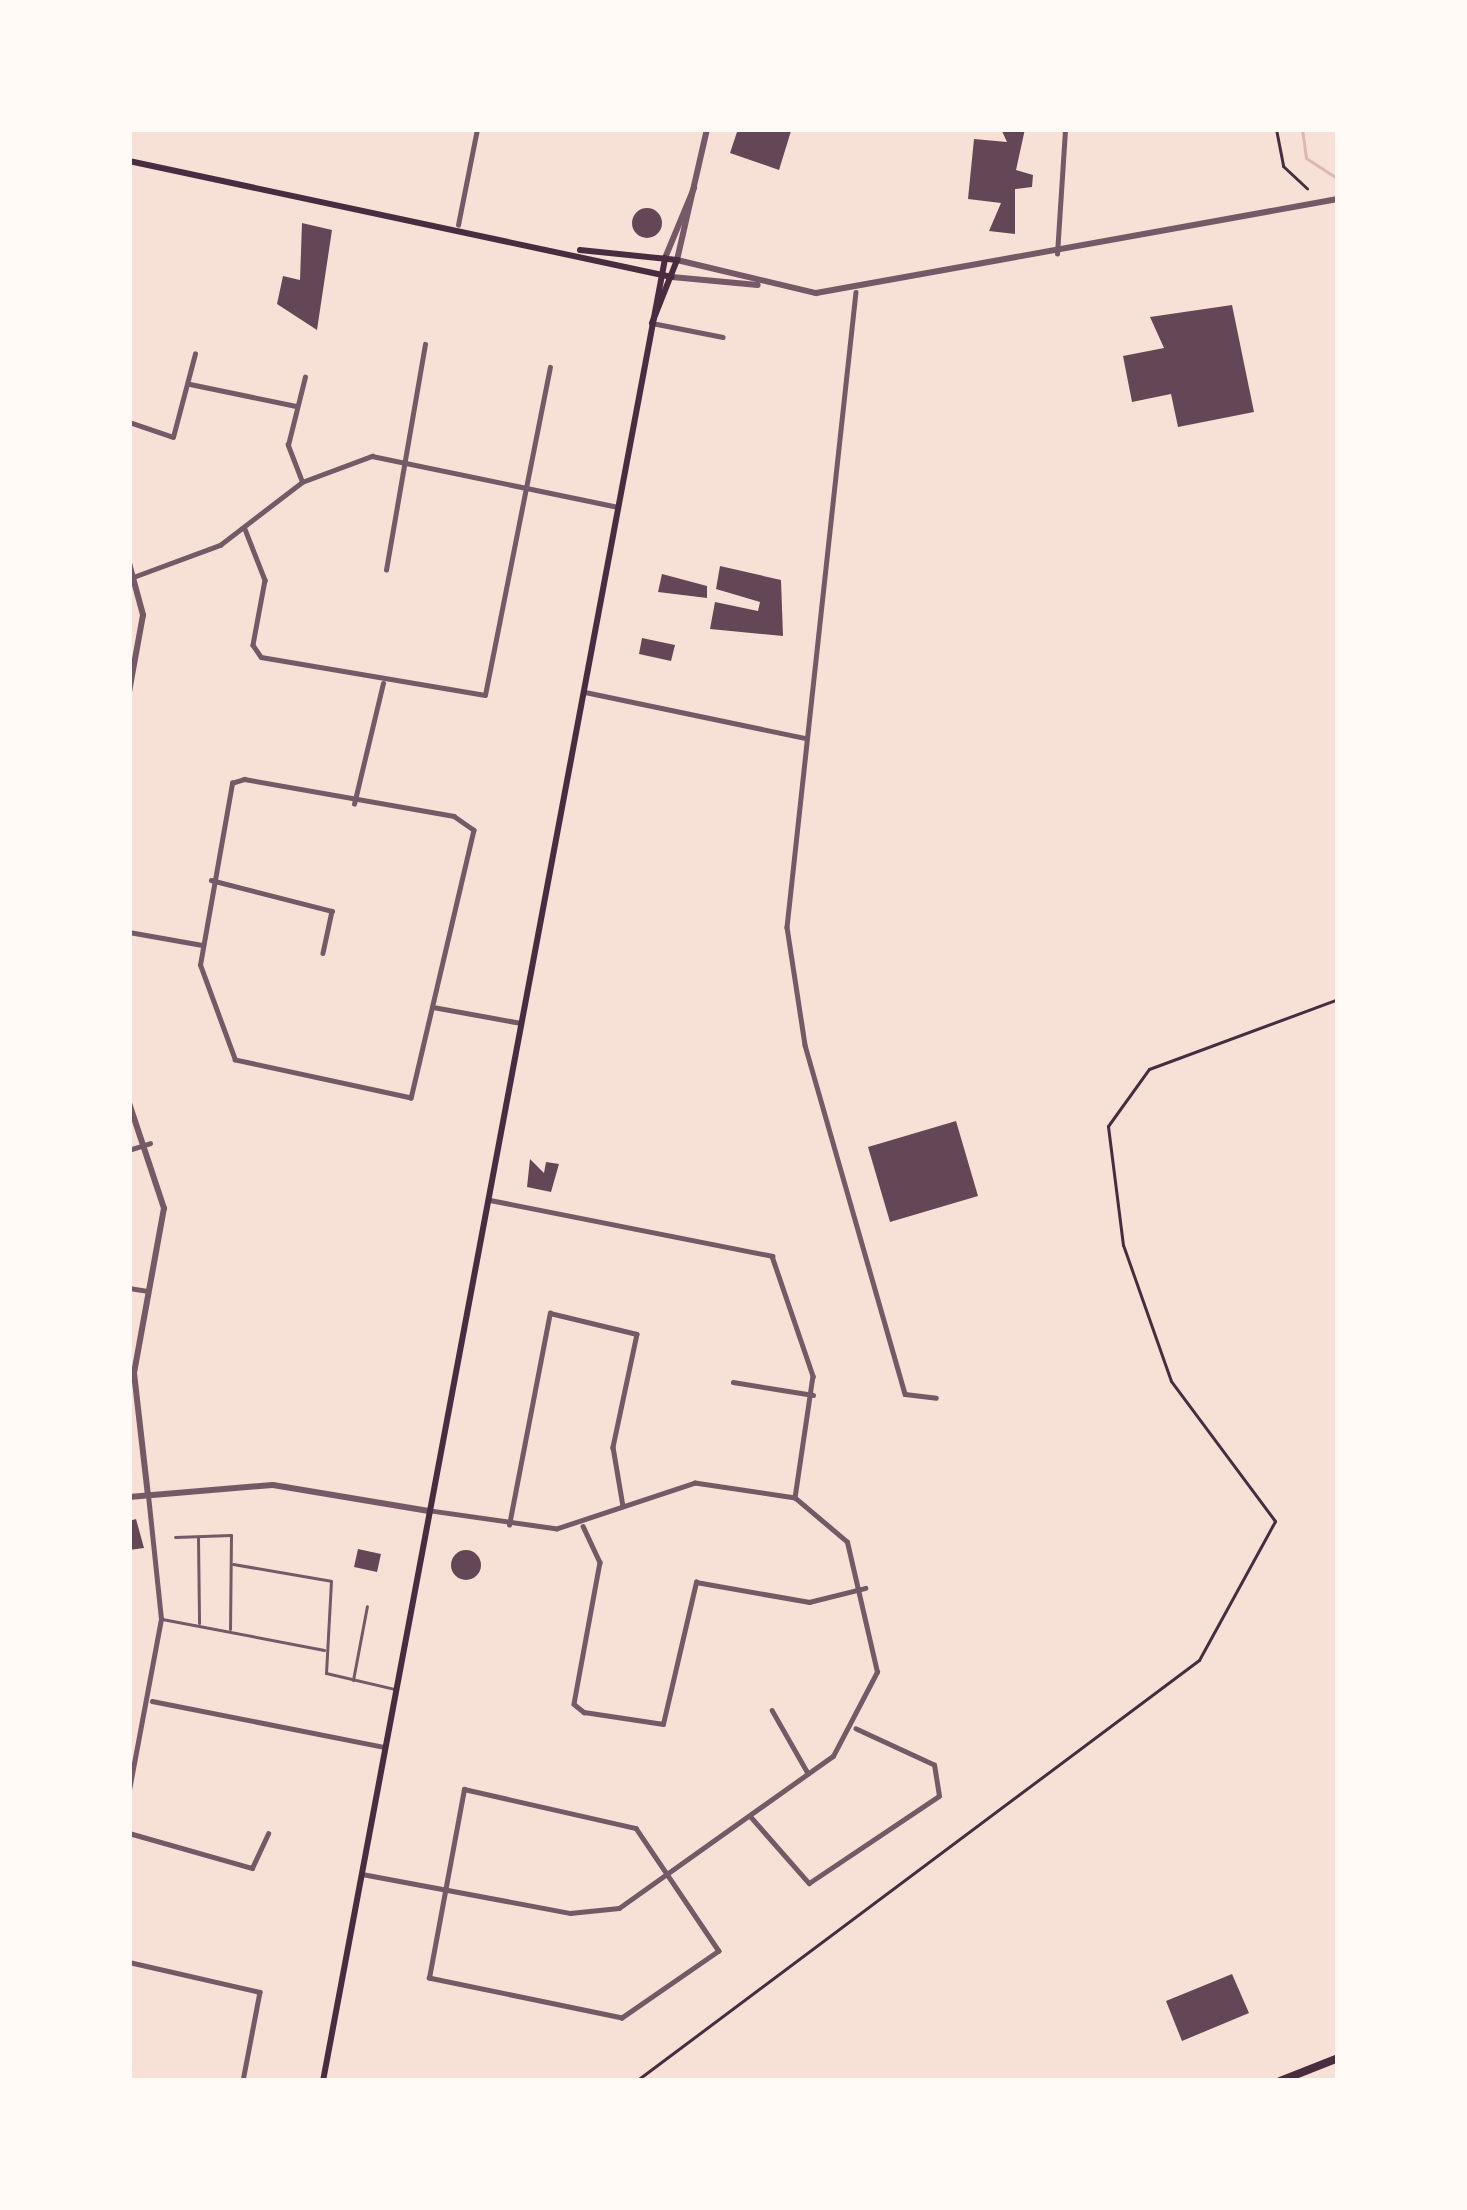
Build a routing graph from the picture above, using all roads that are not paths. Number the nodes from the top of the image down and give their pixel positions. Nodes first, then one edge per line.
1 (477, 129) edge
2 (707, 129) edge
3 (1065, 129) edge
4 (129, 161) edge
5 (694, 188) junction
6 (1338, 199) edge
7 (458, 225) junction
8 (580, 250) junction
9 (1057, 254) junction
10 (665, 258) junction
11 (677, 260) junction
12 (660, 274) junction
13 (672, 277) junction
14 (758, 285) junction
15 (856, 292) junction
16 (652, 323) junction
17 (724, 337) dead end
18 (425, 344) dead end
19 (195, 354) dead end
20 (550, 368) dead end
21 (305, 377) dead end
22 (189, 384) junction
23 (296, 406) junction
24 (129, 422) edge
25 (412, 460) junction
26 (302, 482) junction
27 (528, 488) junction
28 (618, 507) junction
29 (245, 529) junction
30 (129, 563) edge
31 (386, 570) dead end
32 (136, 576) junction
33 (383, 683) junction
34 (129, 692) edge
35 (585, 692) junction
36 (805, 737) junction
37 (354, 804) junction
38 (211, 880) junction
39 (129, 932) edge
40 (202, 945) junction
41 (323, 953) dead end
42 (431, 1006) junction
43 (521, 1023) junction
44 (129, 1103) edge
45 (150, 1143) junction
46 (129, 1150) edge
47 (488, 1199) junction
48 (129, 1288) edge
49 (149, 1292) junction
50 (733, 1382) dead end
51 (813, 1395) junction
52 (936, 1398) dead end
53 (148, 1495) junction
54 (129, 1497) edge
55 (795, 1498) junction
56 (623, 1506) junction
57 (430, 1511) junction
58 (582, 1524) junction
59 (509, 1525) junction
60 (198, 1535) junction
61 (175, 1538) dead end
62 (233, 1564) junction
63 (865, 1588) junction
64 (367, 1606) dead end
65 (160, 1619) junction
66 (198, 1624) junction
67 (230, 1631) junction
68 (327, 1651) junction
69 (353, 1680) junction
70 (397, 1689) junction
71 (152, 1701) junction
72 (772, 1710) dead end
73 (856, 1729) junction
74 (386, 1747) junction
75 (808, 1774) junction
76 (129, 1790) edge
77 (751, 1817) junction
78 (129, 1833) edge
79 (268, 1834) dead end
80 (672, 1871) junction
81 (362, 1874) junction
82 (441, 1888) junction
83 (129, 1962) edge
84 (1338, 2058) edge
85 (243, 2081) edge
86 (323, 2081) edge
87 (1280, 2081) edge

1 - 7 street
2 - 5 street
3 - 9 street
4 - 7 main road
5 - 10 street
5 - 11 street
6 - 9 street
7 - 8 main road
8 - 10 main road
8 - 12 main road
9 - 15 street
10 - 11 main road
10 - 12 main road
11 - 13 main road
11 - 14 street
12 - 13 main road
12 - 16 main road
13 - 14 street
13 - 16 main road
14 - 15 street
15 - 36 street
16 - 17 street
16 - 28 main road
18 - 25 street
19 - 22 street
20 - 27 street
21 - 23 street
22 - 23 street
22 - 24 street
23 - 26 street
25 - 26 street
25 - 27 street
25 - 31 street
26 - 29 street
27 - 28 street
27 - 33 street
28 - 35 main road
29 - 32 street
29 - 33 street
30 - 32 street
32 - 34 street
33 - 37 street
35 - 36 street
35 - 43 main road
36 - 52 street
37 - 38 street
37 - 42 street
38 - 40 street
38 - 41 street
39 - 40 street
40 - 42 street
42 - 43 street
43 - 47 main road
44 - 45 street
45 - 46 street
45 - 49 street
47 - 51 street
47 - 57 main road
48 - 49 street
49 - 53 street
50 - 51 street
51 - 55 street
53 - 54 street
53 - 57 street
53 - 65 street
55 - 56 street
55 - 63 street
56 - 58 street
56 - 59 street
57 - 59 street
57 - 70 main road
58 - 59 street
58 - 63 street
60 - 61 lane
60 - 62 lane
60 - 66 lane
62 - 67 lane
62 - 68 lane
63 - 73 street
64 - 69 lane
65 - 66 lane
65 - 71 street
66 - 67 lane
67 - 68 lane
68 - 69 lane
69 - 70 lane
70 - 74 main road
71 - 74 street
71 - 76 street
72 - 75 street
73 - 75 street
73 - 77 street
74 - 81 main road
75 - 77 street
77 - 80 street
78 - 79 street
80 - 82 street
80 - 82 street
80 - 82 street
81 - 82 street
81 - 86 main road
83 - 85 street
84 - 87 main road

